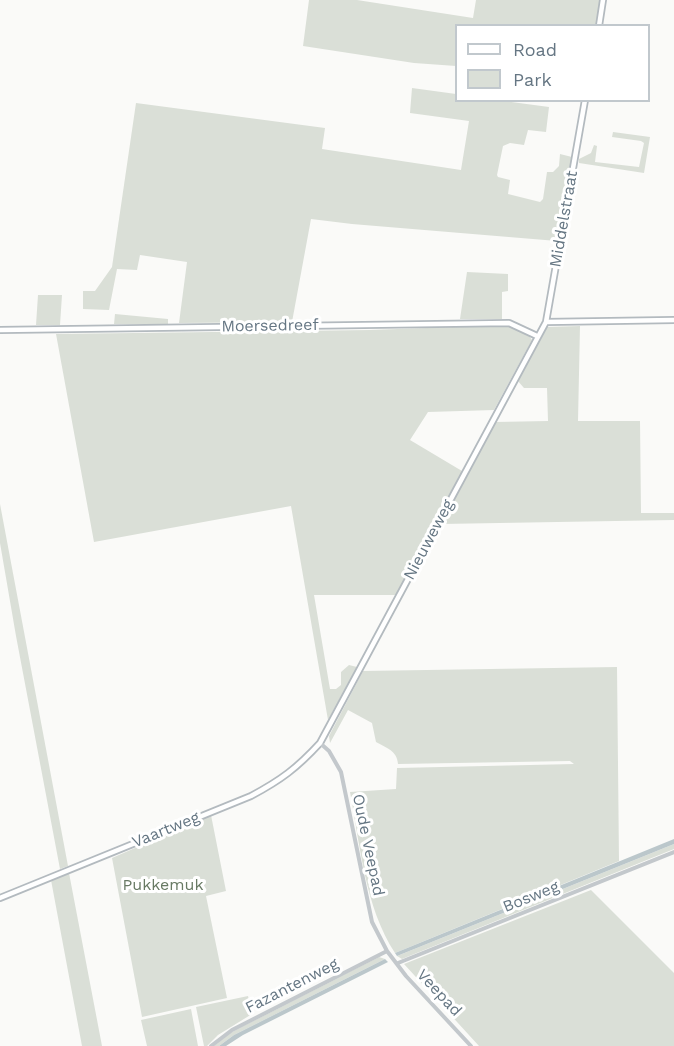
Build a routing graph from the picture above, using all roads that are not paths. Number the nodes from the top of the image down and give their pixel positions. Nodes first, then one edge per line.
1 (603, 0) edge
2 (599, 24) edge
3 (585, 102) edge
4 (674, 321) edge
5 (546, 322) junction
6 (0, 330) edge
7 (537, 336) junction
8 (320, 743) junction
9 (674, 852) edge
10 (0, 898) edge
11 (388, 953) junction
12 (398, 963) junction
13 (211, 1046) edge
14 (471, 1046) edge

1 - 2 street
3 - 5 street, Middelstraat
4 - 5 street
5 - 7 street, Middelstraat
6 - 7 street, Moersedreef
7 - 8 street, Nieuweweg
8 - 10 street, Vaartweg
8 - 11 street, Oude Veepad
9 - 12 street, Bosweg
11 - 12 street, Veepad
11 - 13 street, Fazantenweg
12 - 14 street, Veepad

